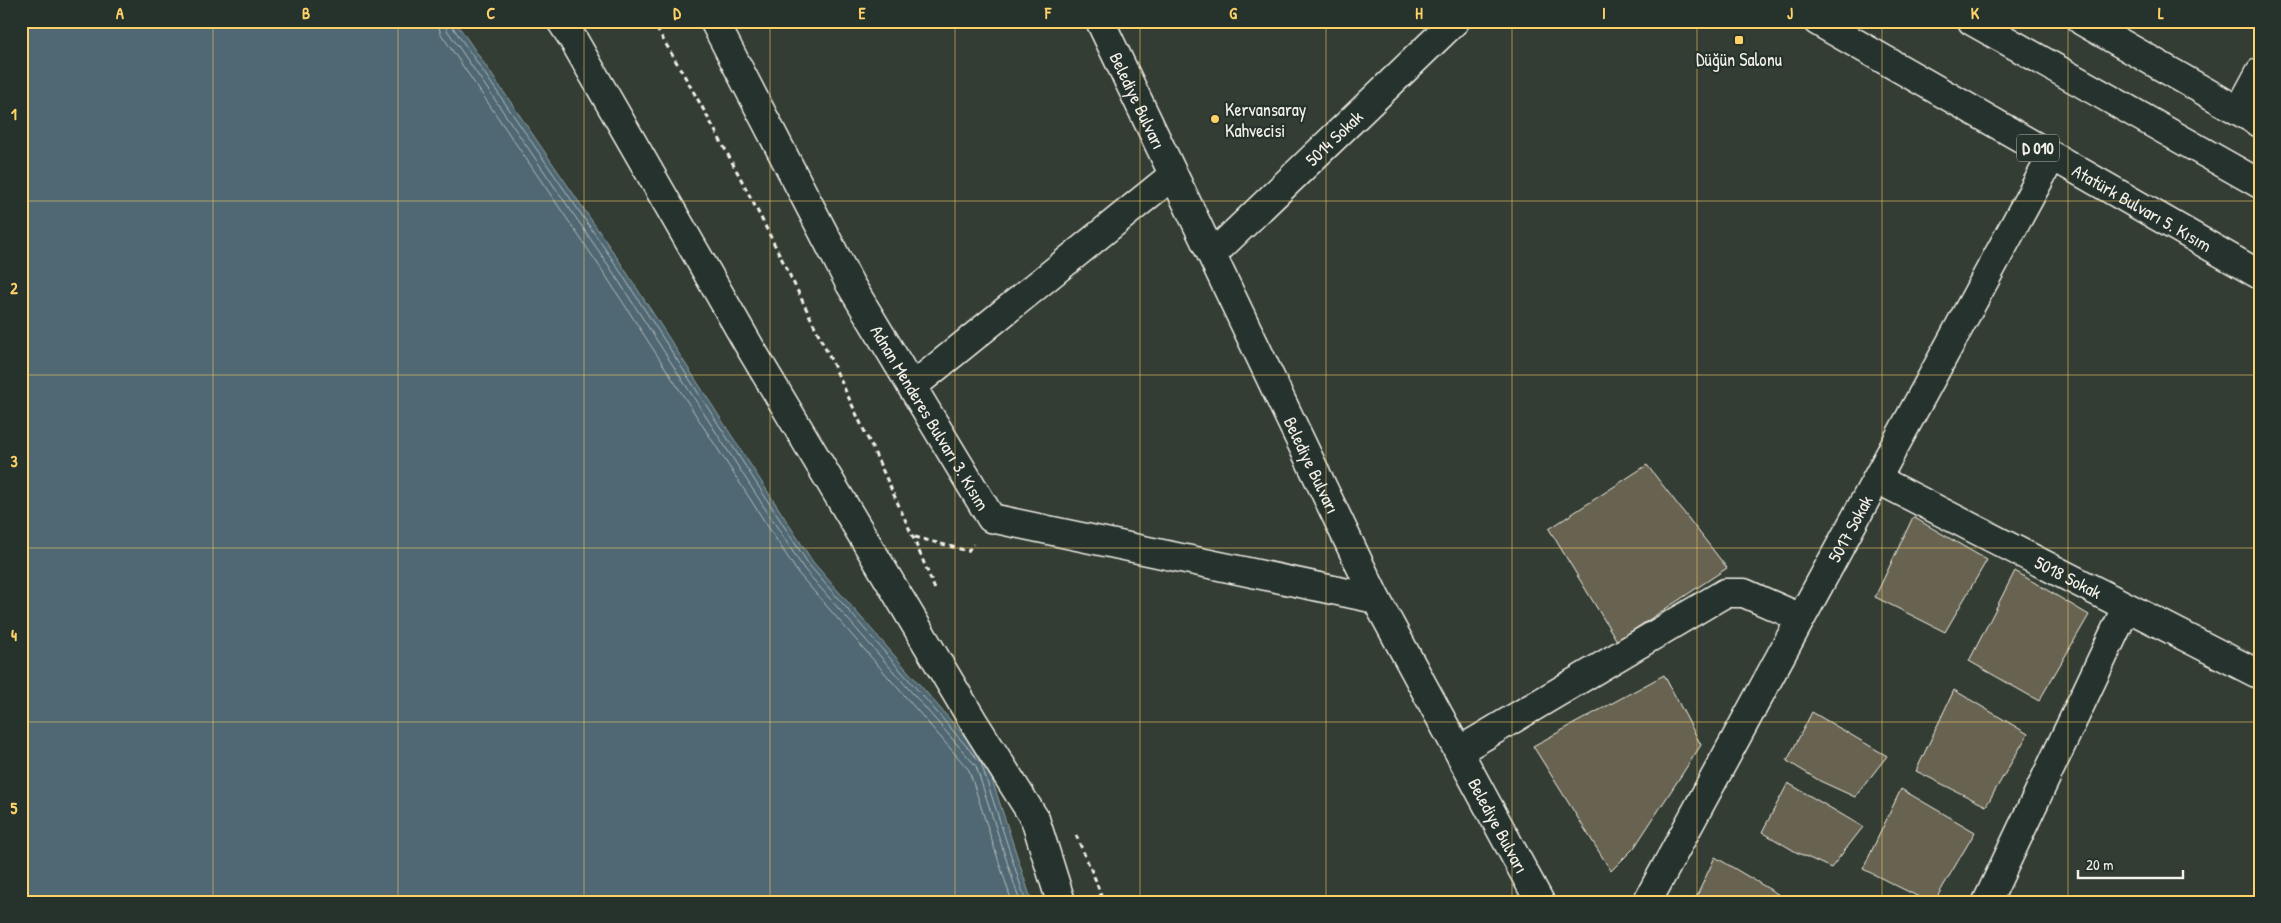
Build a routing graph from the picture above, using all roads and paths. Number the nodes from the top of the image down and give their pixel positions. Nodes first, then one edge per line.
1 (561, 21) edge
2 (652, 21) edge
3 (714, 21) edge
4 (1100, 21) edge
5 (1456, 21) edge
6 (1817, 21) edge
7 (1972, 21) edge
8 (2082, 21) edge
9 (2260, 72) edge
10 (2249, 117) edge
11 (2052, 156) junction
12 (1174, 175) junction
13 (2260, 184) edge
14 (1212, 255) junction
15 (2260, 276) edge
16 (912, 387) junction
17 (1877, 478) junction
18 (991, 518) junction
19 (914, 537) junction
20 (938, 598) dead end
21 (1376, 599) junction
22 (2126, 608) junction
23 (1801, 618) junction
24 (2260, 675) edge
25 (1459, 751) junction
26 (1072, 826) dead end
27 (1061, 902) edge
28 (1103, 902) edge
29 (1540, 902) edge
30 (1647, 902) edge
31 (1987, 902) edge

1 - 27 main road
2 - 19 path
3 - 16 main road, Adnan Menderes Bulvarı 3. Kısım
4 - 12 main road, Belediye Bulvarı
5 - 14 main road, 5014 Sokak
6 - 11 main road, Atatürk Bulvarı 5. Kısım / D 010
7 - 13 main road
8 - 10 main road
9 - 10 main road
11 - 15 main road, Atatürk Bulvarı 5. Kısım / D 010
11 - 17 main road, 5017 Sokak
12 - 14 main road, Belediye Bulvarı
12 - 16 main road
14 - 21 main road, Belediye Bulvarı
16 - 18 main road, Adnan Menderes Bulvarı 3. Kısım
17 - 22 main road, 5018 Sokak
17 - 23 main road, 5017 Sokak
18 - 19 path
18 - 21 main road, Adnan Menderes Bulvarı 3. Kısım
19 - 20 path
21 - 25 main road, Belediye Bulvarı
22 - 24 main road, 5018 Sokak
22 - 31 main road
23 - 25 main road
23 - 30 main road, 5017 Sokak
25 - 29 main road, Belediye Bulvarı
26 - 28 path

